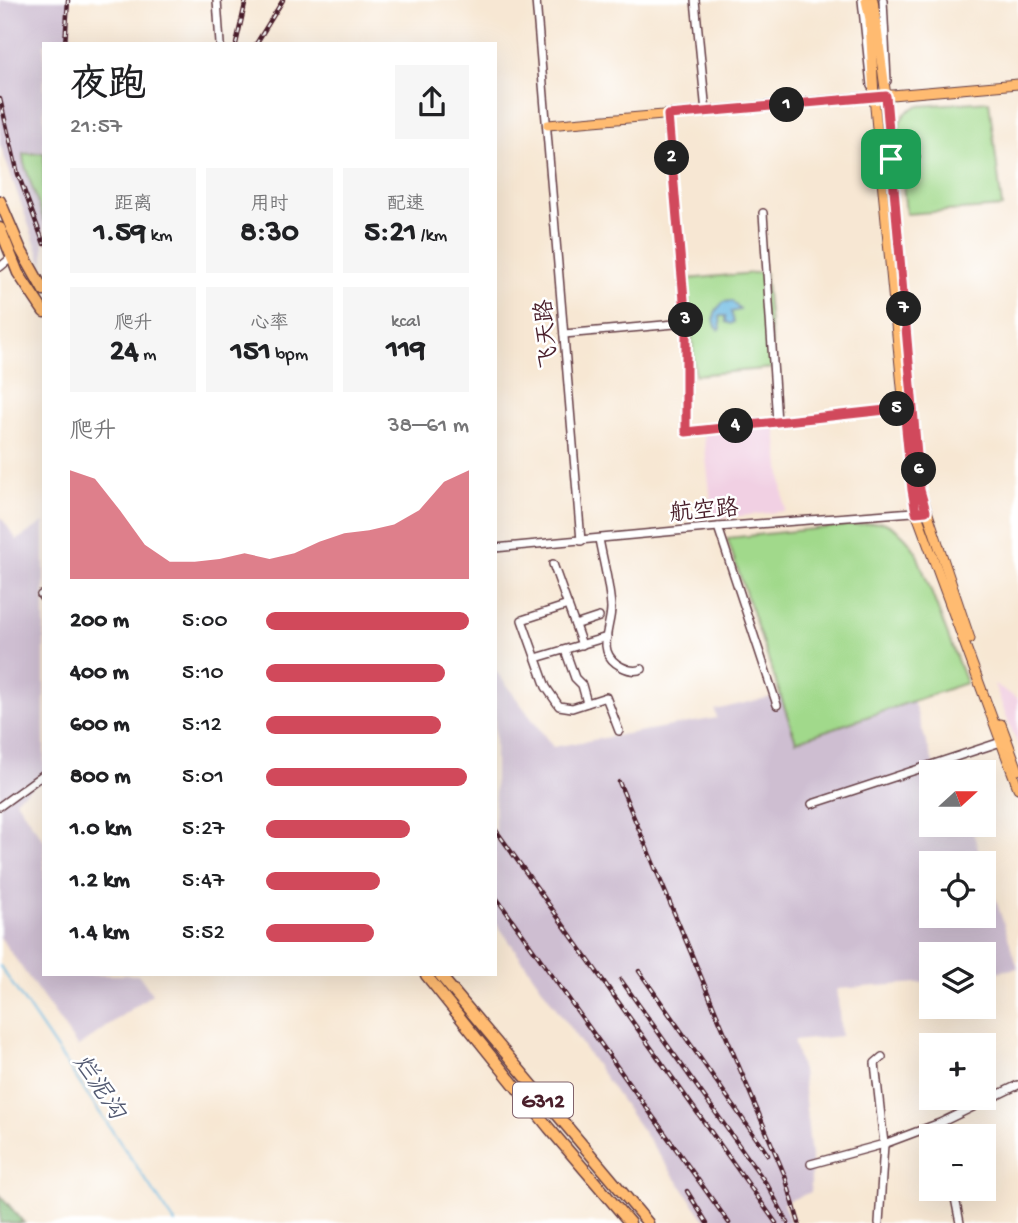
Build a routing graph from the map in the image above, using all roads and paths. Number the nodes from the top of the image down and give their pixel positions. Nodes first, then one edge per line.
1 (217, 0) edge
2 (536, 0) edge
3 (695, 0) edge
4 (864, 0) edge
5 (873, 0) edge
6 (883, 0) edge
7 (220, 42) edge
8 (1018, 84) edge
9 (886, 96) junction
10 (874, 97) junction
11 (706, 112) junction
12 (668, 115) junction
13 (548, 125) junction
14 (916, 157) dead end
15 (891, 159) junction
16 (0, 201) edge
17 (763, 213) dead end
18 (0, 228) edge
19 (11, 258) junction
20 (0, 267) edge
21 (42, 287) edge
22 (42, 309) edge
23 (686, 323) junction
24 (564, 334) junction
25 (904, 408) junction
26 (777, 422) junction
27 (921, 511) junction
28 (718, 527) junction
29 (599, 539) junction
30 (581, 541) junction
31 (497, 548) edge
32 (553, 564) dead end
33 (568, 605) junction
34 (599, 617) dead end
35 (575, 625) junction
36 (607, 637) junction
37 (582, 645) junction
38 (565, 650) junction
39 (536, 658) junction
40 (642, 669) dead end
41 (587, 703) junction
42 (777, 705) dead end
43 (619, 731) dead end
44 (1001, 742) junction
45 (1018, 770) edge
46 (42, 775) edge
47 (1018, 788) edge
48 (812, 804) dead end
49 (0, 806) edge
50 (427, 976) edge
51 (441, 976) edge
52 (881, 1057) dead end
53 (1018, 1085) edge
54 (559, 1119) junction
55 (937, 1124) edge
56 (549, 1128) junction
57 (919, 1131) edge
58 (884, 1144) junction
59 (811, 1164) dead end
60 (956, 1201) edge
61 (630, 1223) edge
62 (648, 1223) edge
63 (879, 1223) edge
64 (960, 1223) edge

1 - 7 street
2 - 13 street, 飞天路
3 - 11 street
4 - 10 main road
5 - 9 main road
6 - 9 street
8 - 9 main road
9 - 10 main road
9 - 15 main road
10 - 11 main road
10 - 25 main road
11 - 12 main road
12 - 13 main road
12 - 23 street
13 - 24 street, 飞天路
14 - 15 street
15 - 27 main road
16 - 21 highway
17 - 26 street
18 - 19 highway
19 - 20 street
19 - 22 highway
23 - 24 street
23 - 26 street
24 - 30 street, 飞天路
25 - 26 street
25 - 27 main road
27 - 28 street, 航空路
27 - 44 main road
27 - 45 main road
28 - 29 street, 航空路
28 - 42 street
29 - 30 street, 航空路
29 - 36 street
30 - 31 street, 航空路
32 - 33 street
33 - 35 street
33 - 39 street
34 - 35 street
35 - 37 street
36 - 37 street
36 - 40 street
37 - 38 street
38 - 39 street
38 - 41 street
39 - 41 street
41 - 43 street
44 - 47 main road
44 - 48 street
46 - 49 street
50 - 56 highway, G312
51 - 54 highway, G312
52 - 58 street
53 - 55 street
54 - 56 highway
54 - 62 highway, G312
56 - 61 highway, G312
57 - 58 street
58 - 59 street
58 - 63 street
60 - 64 street

